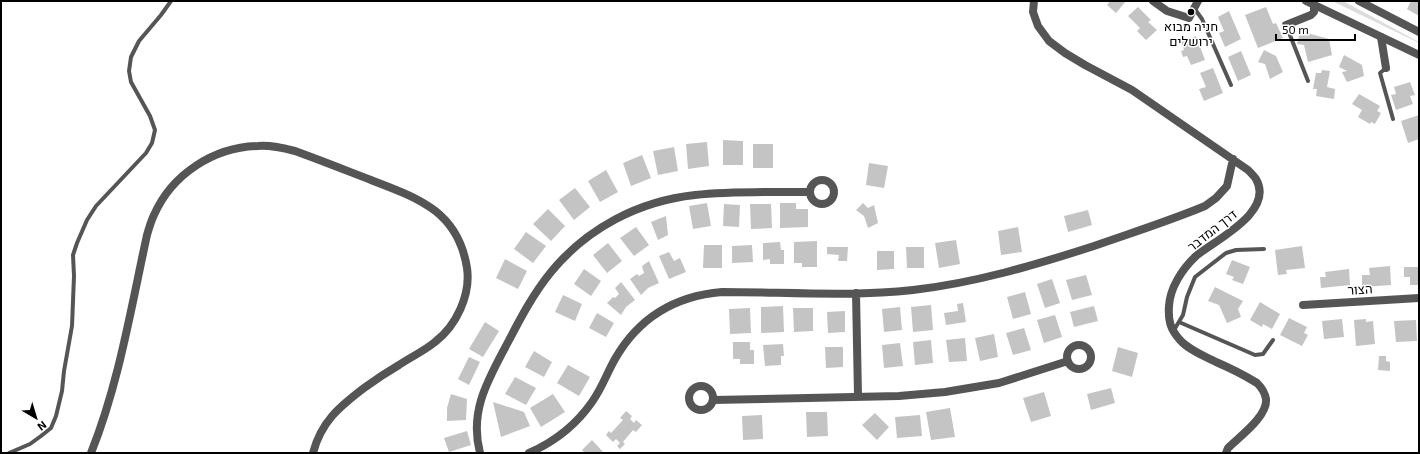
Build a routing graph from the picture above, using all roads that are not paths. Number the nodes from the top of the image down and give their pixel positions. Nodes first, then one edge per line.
1 (171, 1) edge
2 (1034, 1) edge
3 (1153, 1) edge
4 (1306, 1) edge
5 (1359, 1) edge
6 (1196, 5) edge
7 (1314, 5) junction
8 (1286, 24) joint
9 (1419, 32) edge
10 (1381, 37) junction
11 (1419, 55) edge
12 (1386, 68) joint
13 (1308, 81) dead end
14 (1231, 85) dead end
15 (1393, 119) dead end
16 (1233, 160) junction
17 (810, 192) dead end
18 (1264, 249) dead end
19 (856, 293) junction
20 (1419, 298) edge
21 (1303, 305) dead end
22 (1179, 322) junction
23 (1173, 331) junction
24 (1273, 340) dead end
25 (1068, 361) dead end
26 (858, 396) junction
27 (713, 400) dead end
28 (9, 453) edge
29 (91, 453) edge
30 (313, 453) edge
31 (480, 453) edge
32 (529, 453) edge
33 (1226, 453) edge

1 - 28 lane
2 - 16 street, דרך המדבר
3 - 6 street
4 - 7 street
5 - 9 street
6 - 14 lane
7 - 8 street
7 - 10 street
8 - 13 lane
10 - 11 street
10 - 12 street
12 - 15 lane
16 - 19 street
16 - 23 street, דרך המדבר
17 - 31 street
18 - 22 lane
19 - 26 street
19 - 32 street
20 - 21 street, הצור
22 - 23 lane
22 - 24 lane
23 - 33 street
25 - 26 street
26 - 27 street
29 - 30 street

